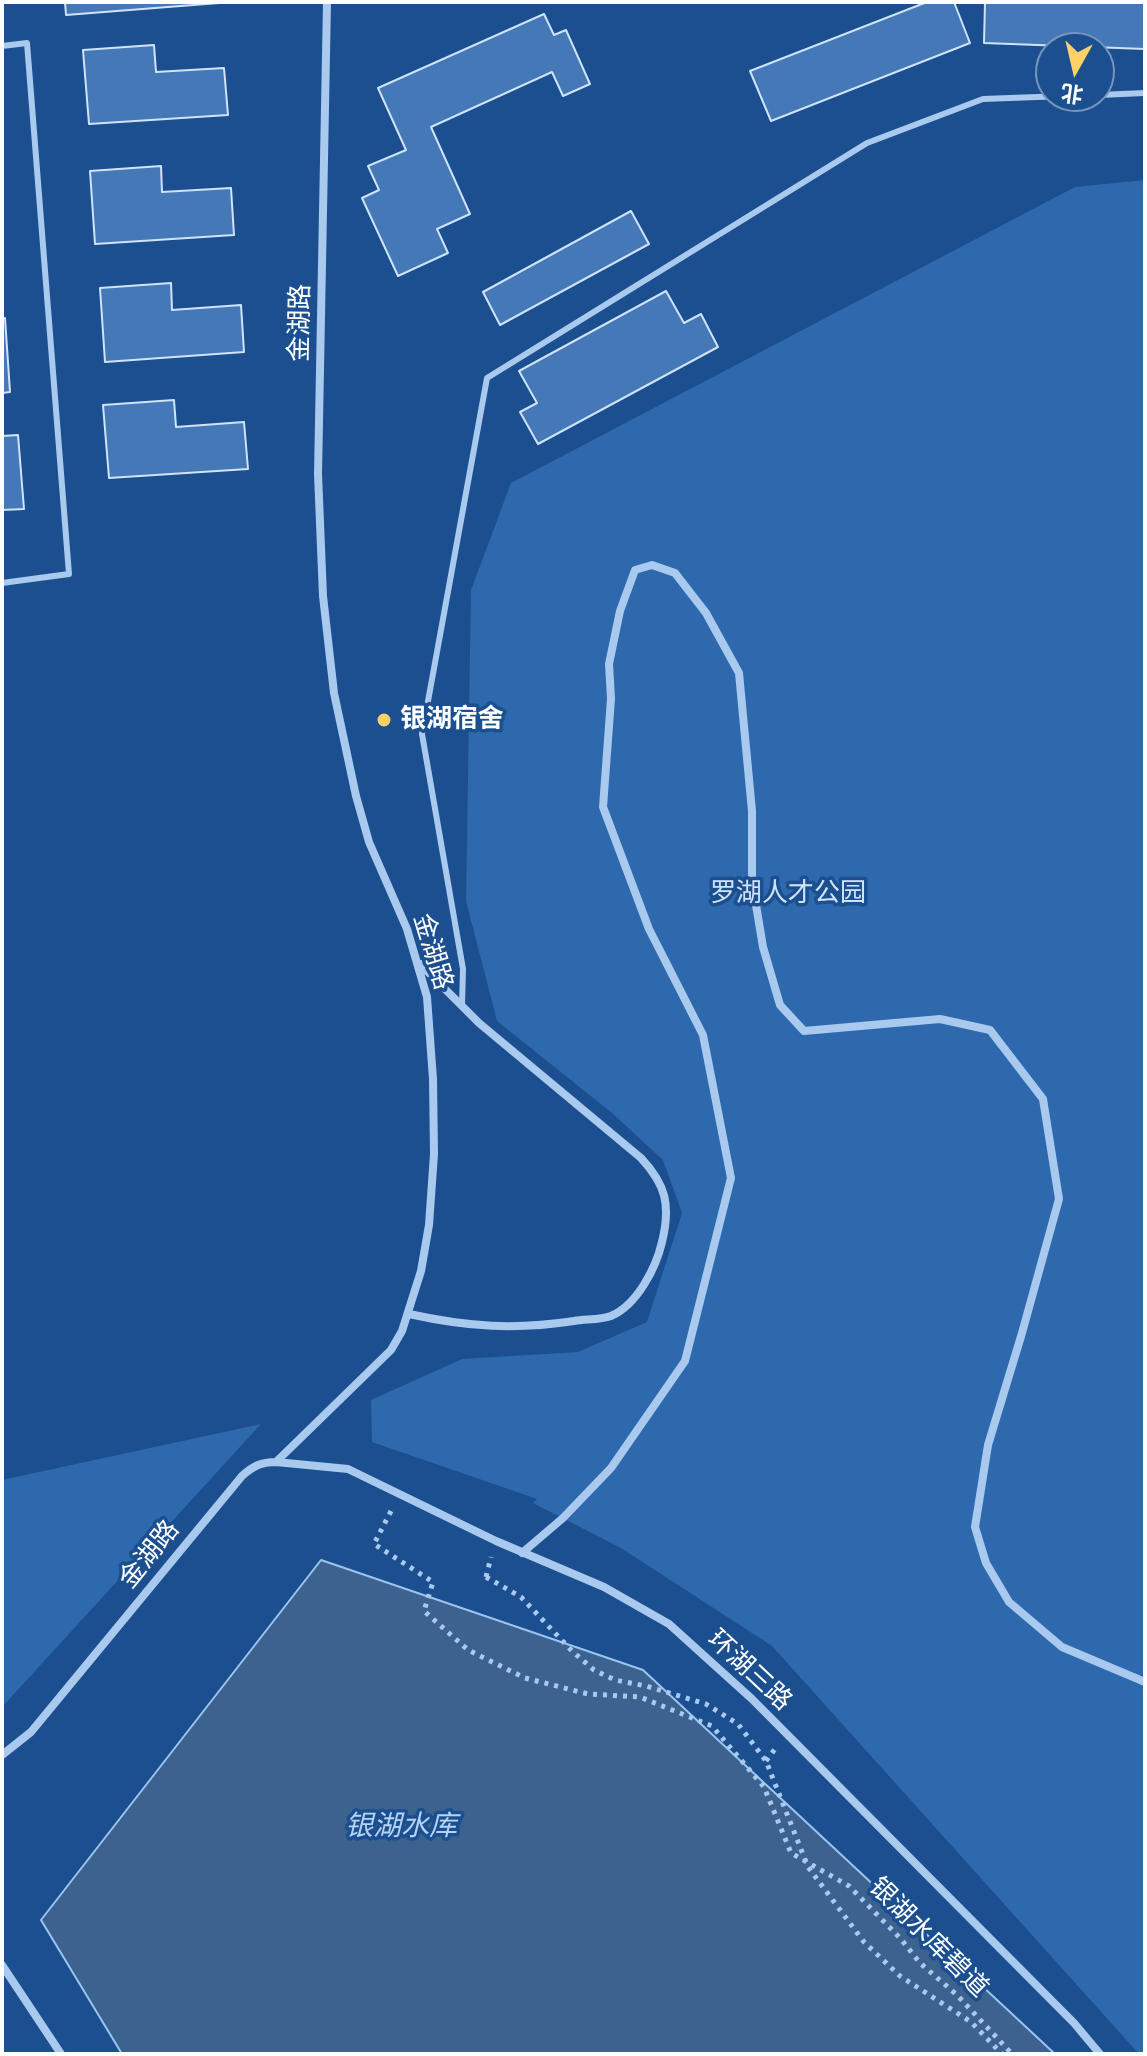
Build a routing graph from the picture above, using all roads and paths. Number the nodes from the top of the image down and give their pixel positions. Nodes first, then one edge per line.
1 (327, 2) edge
2 (2, 46) edge
3 (1145, 93) edge
4 (1115, 94) edge
5 (1035, 97) edge
6 (2, 583) edge
7 (418, 962) junction
8 (462, 1006) junction
9 (409, 1314) junction
10 (276, 1462) junction
11 (399, 1496) junction
12 (522, 1553) junction
13 (486, 1577) dead end
14 (1145, 1682) edge
15 (2, 1755) edge
16 (2, 1965) edge
17 (61, 2054) edge
18 (1002, 2054) edge
19 (1012, 2054) edge
20 (1100, 2054) edge

1 - 7 street, 金湖路
2 - 6 lane
3 - 4 lane
5 - 8 lane
7 - 8 street
7 - 9 street, 金湖路
8 - 9 street
9 - 10 street, 金湖路
10 - 11 street, 环湖三路
10 - 15 street, 金湖路
11 - 12 street, 环湖三路
11 - 19 path, 银湖水库碧道, bridge
12 - 14 street
12 - 20 street, 环湖三路
13 - 18 path, 银湖水库碧道, bridge
16 - 17 street

